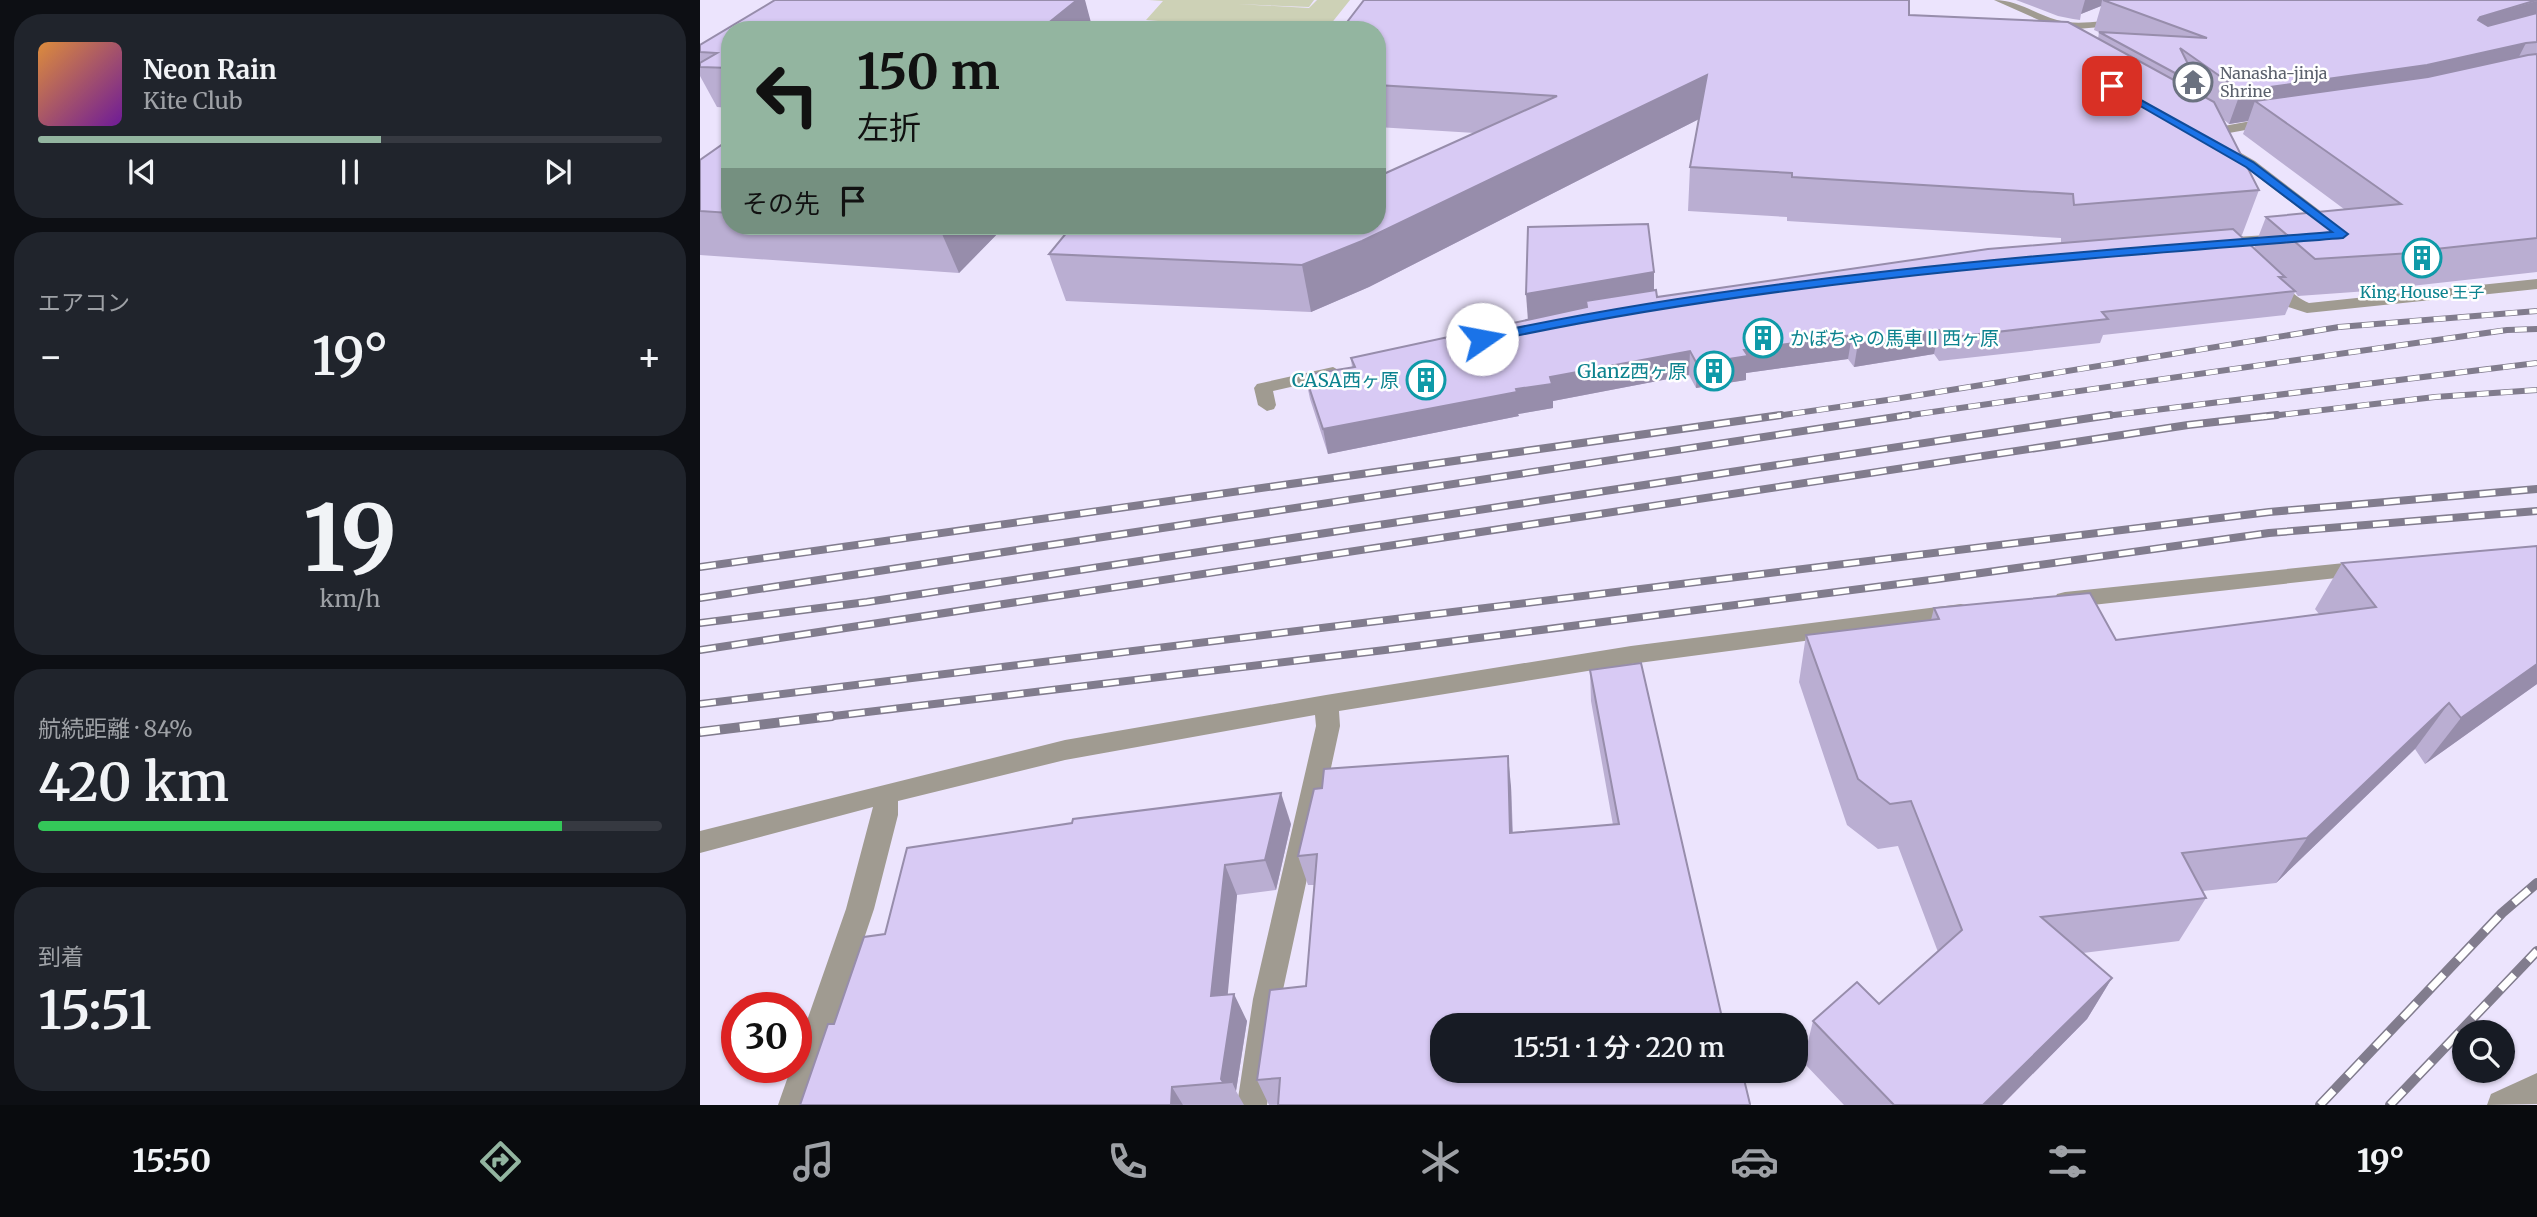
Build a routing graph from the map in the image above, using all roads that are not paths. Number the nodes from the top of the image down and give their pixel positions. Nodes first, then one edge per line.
1 (2000, 0) edge
2 (2108, 9) dead end
3 (2143, 20) edge
4 (2058, 24) junction
5 (2045, 47) edge
6 (2288, 119) edge
7 (2227, 242) junction
8 (2200, 244) edge
9 (2537, 284) edge
10 (1351, 368) edge
11 (1267, 405) dead end
12 (2388, 566) edge
13 (2046, 602) edge
14 (1977, 610) edge
15 (1326, 704) junction
16 (886, 793) junction
17 (700, 842) edge
18 (2536, 1090) edge
19 (793, 1105) edge
20 (1252, 1105) edge
21 (2502, 1105) edge

1 - 4 street
2 - 4 street
3 - 4 street
4 - 5 street
6 - 7 street
7 - 8 street
7 - 9 street
10 - 11 street
12 - 13 street
14 - 15 street
15 - 16 street
15 - 20 street
16 - 17 street
16 - 19 street
18 - 21 street

